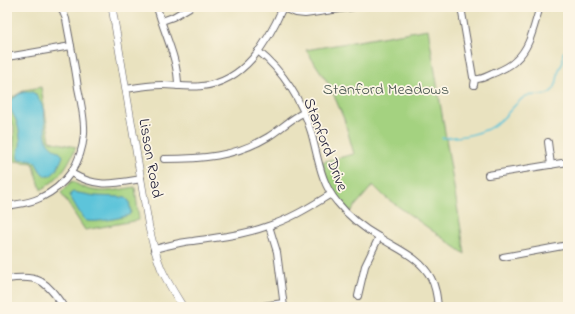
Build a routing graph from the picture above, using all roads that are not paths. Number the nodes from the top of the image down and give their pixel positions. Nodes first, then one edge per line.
1 (61, 7) edge
2 (112, 7) edge
3 (157, 7) edge
4 (190, 7) edge
5 (354, 7) edge
6 (460, 7) edge
7 (540, 7) edge
8 (282, 8) edge
9 (162, 21) junction
10 (71, 46) junction
11 (258, 51) junction
12 (7, 57) edge
13 (178, 86) junction
14 (126, 89) junction
15 (303, 113) junction
16 (548, 142) dead end
17 (164, 158) dead end
18 (568, 162) edge
19 (551, 165) junction
20 (71, 173) junction
21 (488, 175) dead end
22 (141, 179) junction
23 (331, 194) junction
24 (7, 206) edge
25 (269, 226) junction
26 (379, 237) junction
27 (568, 245) edge
28 (154, 248) junction
29 (503, 256) dead end
30 (7, 279) edge
31 (358, 296) dead end
32 (284, 305) edge
33 (64, 307) edge
34 (183, 307) edge
35 (257, 307) edge
36 (438, 307) edge

1 - 10 street
2 - 14 street, Lisson Road
3 - 9 street
4 - 9 street
5 - 8 street
6 - 7 street
8 - 11 street
9 - 13 street
10 - 12 street
10 - 20 street
11 - 13 street
11 - 15 street, Stanford Drive
13 - 14 street
14 - 22 street, Lisson Road
15 - 17 street
15 - 23 street, Stanford Drive
16 - 19 street
18 - 19 street
19 - 21 street
20 - 22 street
20 - 24 street
22 - 28 street, Lisson Road
23 - 25 street
23 - 26 street, Stanford Drive
25 - 28 street
25 - 32 street
26 - 31 street
26 - 36 street, Stanford Drive
27 - 29 street
28 - 34 street, Lisson Road
30 - 33 street
32 - 35 street

